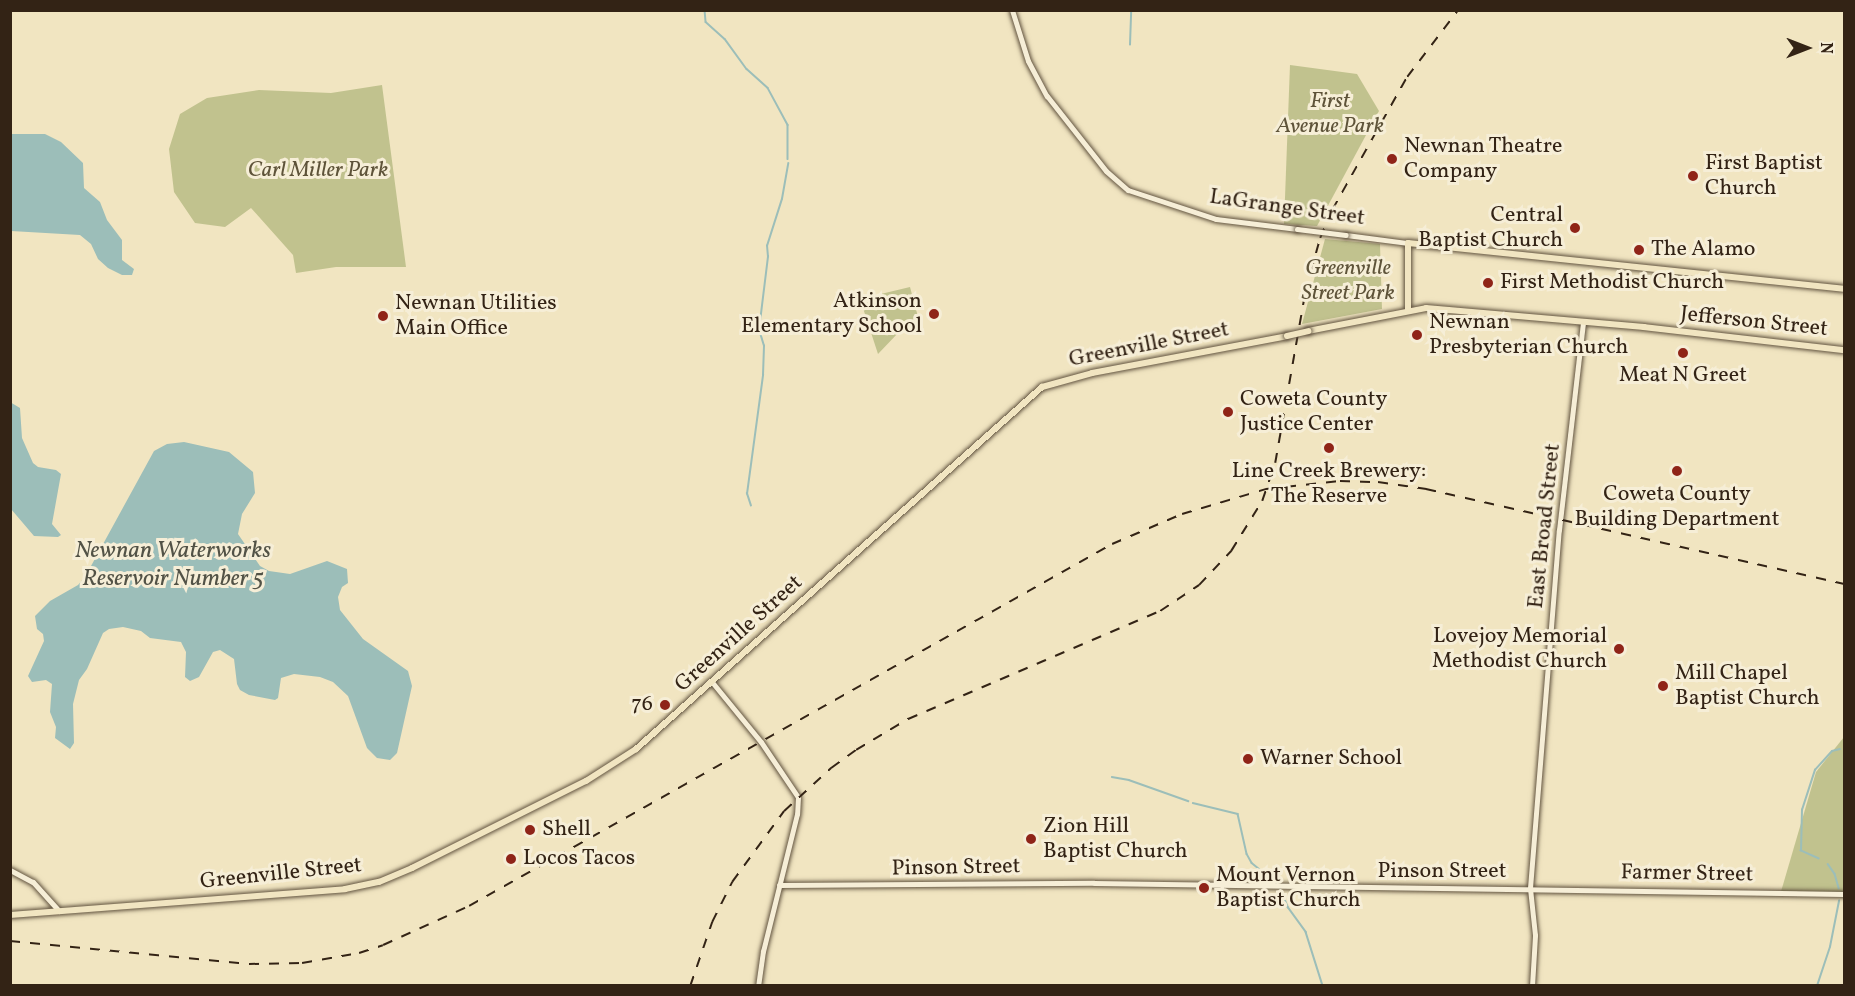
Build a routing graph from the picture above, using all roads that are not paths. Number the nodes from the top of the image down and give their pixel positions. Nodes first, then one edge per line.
1 (1012, 10) edge
2 (1408, 243) junction
3 (1845, 289) edge
4 (1408, 302) junction
5 (1426, 308) junction
6 (1408, 311) junction
7 (1582, 321) junction
8 (1845, 350) edge
9 (712, 682) junction
10 (10, 870) edge
11 (779, 885) junction
12 (1530, 888) junction
13 (1845, 894) edge
14 (59, 911) junction
15 (10, 915) edge
16 (758, 986) edge
17 (1532, 986) edge

1 - 2 street, LaGrange Street, bridge
2 - 3 main road, LaGrange Street
2 - 4 main road
4 - 5 main road
4 - 6 main road
5 - 6 main road, Jefferson Street
5 - 7 main road, Jefferson Street
6 - 9 main road, Greenville Street, bridge
7 - 8 main road, Jefferson Street
7 - 12 street, East Broad Street
9 - 11 street
9 - 14 main road, Greenville Street
10 - 14 street
11 - 12 street, Pinson Street
11 - 16 street
12 - 13 street, Farmer Street
12 - 17 street, East Broad Street
14 - 15 main road, Greenville Street

